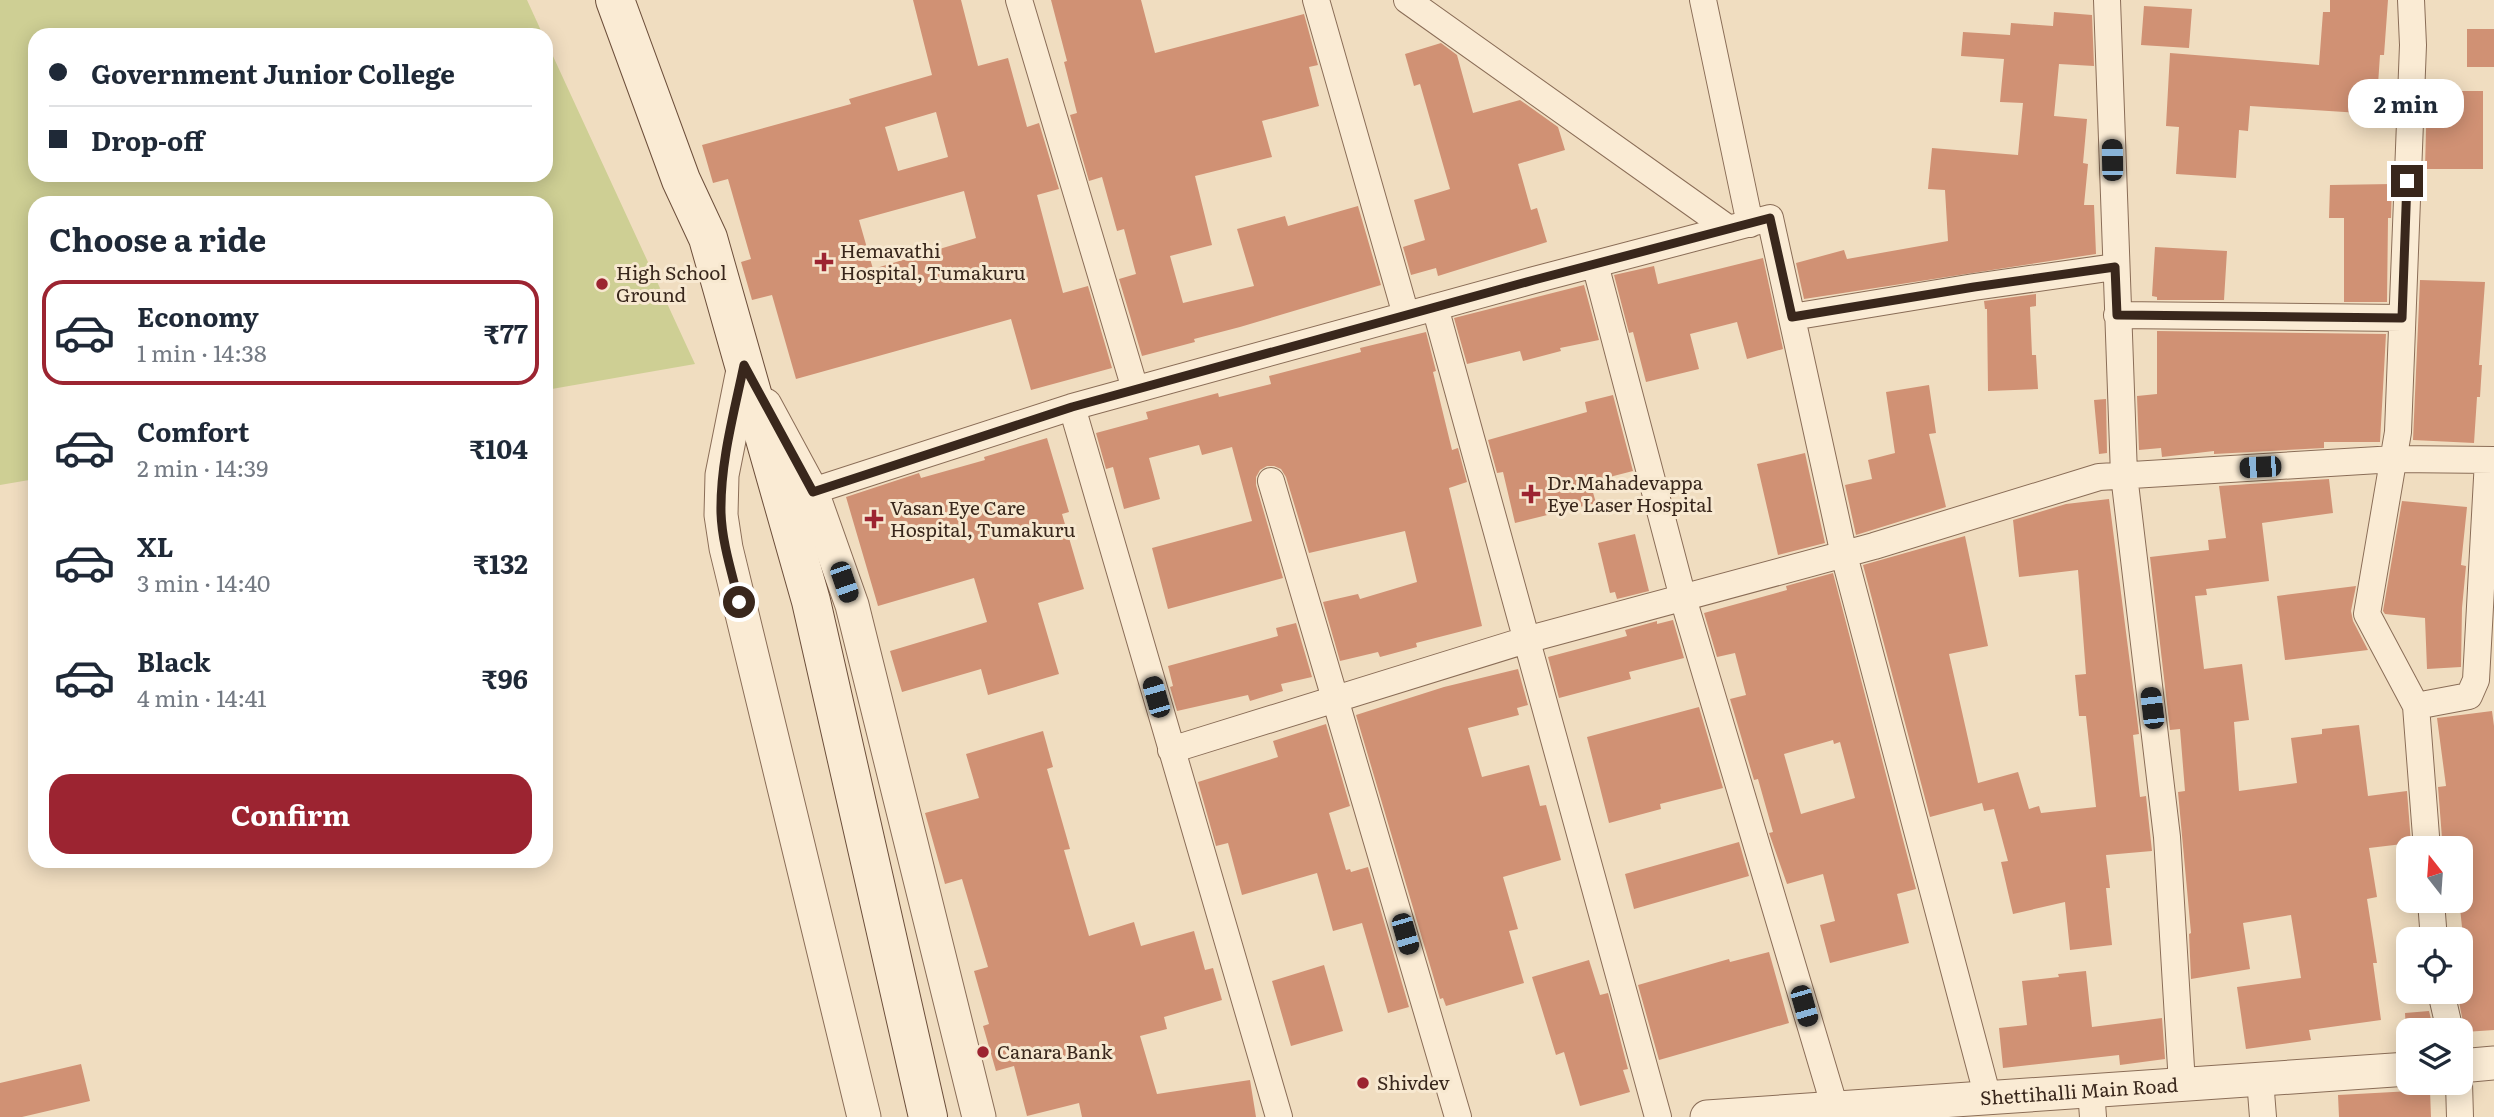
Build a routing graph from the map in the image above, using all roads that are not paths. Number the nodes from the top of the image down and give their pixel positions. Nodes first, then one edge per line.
1 (615, 0) edge
2 (1019, 0) edge
3 (1316, 0) edge
4 (1407, 0) edge
5 (1703, 0) edge
6 (2107, 0) edge
7 (2411, 0) edge
8 (1740, 227) junction
9 (1595, 264) junction
10 (2115, 267) junction
11 (1435, 307) junction
12 (1406, 315) junction
13 (2117, 315) junction
14 (1792, 317) junction
15 (2402, 318) junction
16 (744, 365) junction
17 (1135, 389) junction
18 (1072, 407) junction
19 (2395, 459) junction
20 (2491, 460) edge
21 (2124, 475) junction
22 (1271, 481) dead end
23 (797, 496) junction
24 (1844, 555) junction
25 (1683, 597) junction
26 (1526, 640) junction
27 (2481, 696) edge
28 (1336, 699) junction
29 (2416, 706) junction
30 (1171, 750) junction
31 (2426, 836) edge
32 (2494, 1063) edge
33 (2473, 1065) edge
34 (2396, 1070) edge
35 (2260, 1079) junction
36 (2182, 1084) junction
37 (2459, 1095) edge
38 (1988, 1098) junction
39 (2092, 1104) edge
40 (1835, 1108) junction
41 (1911, 1110) edge
42 (1727, 1116) edge
43 (864, 1117) edge
44 (928, 1117) edge
45 (979, 1117) edge
46 (1279, 1117) edge
47 (1458, 1117) edge
48 (1658, 1117) edge
49 (2263, 1117) edge
50 (2460, 1117) edge

1 - 16 main road
2 - 17 street
3 - 12 street
4 - 8 street
5 - 8 street
6 - 10 street
7 - 15 street
8 - 9 street
8 - 14 street
9 - 11 street
9 - 25 street
10 - 13 street
10 - 14 street
11 - 12 street
11 - 26 street
12 - 17 street
13 - 15 street
13 - 21 street
14 - 24 street
15 - 19 street
16 - 23 main road
16 - 43 street
17 - 18 street
18 - 23 street
18 - 30 street
19 - 20 street
19 - 21 street
19 - 29 street
20 - 27 street
21 - 24 street
21 - 36 street
22 - 28 street
23 - 44 main road
23 - 45 street
24 - 25 street
24 - 38 street
25 - 26 street
25 - 40 street
26 - 28 street
26 - 48 street
27 - 29 street
28 - 30 street
28 - 47 street
29 - 31 street
30 - 46 street
32 - 33 street
34 - 35 street, Shettihalli Main Road
35 - 36 street, Shettihalli Main Road
35 - 49 street
36 - 39 street, Shettihalli Main Road
37 - 50 street
38 - 39 street, Shettihalli Main Road
38 - 41 street, Shettihalli Main Road
40 - 41 street, Shettihalli Main Road
40 - 42 street, Shettihalli Main Road

